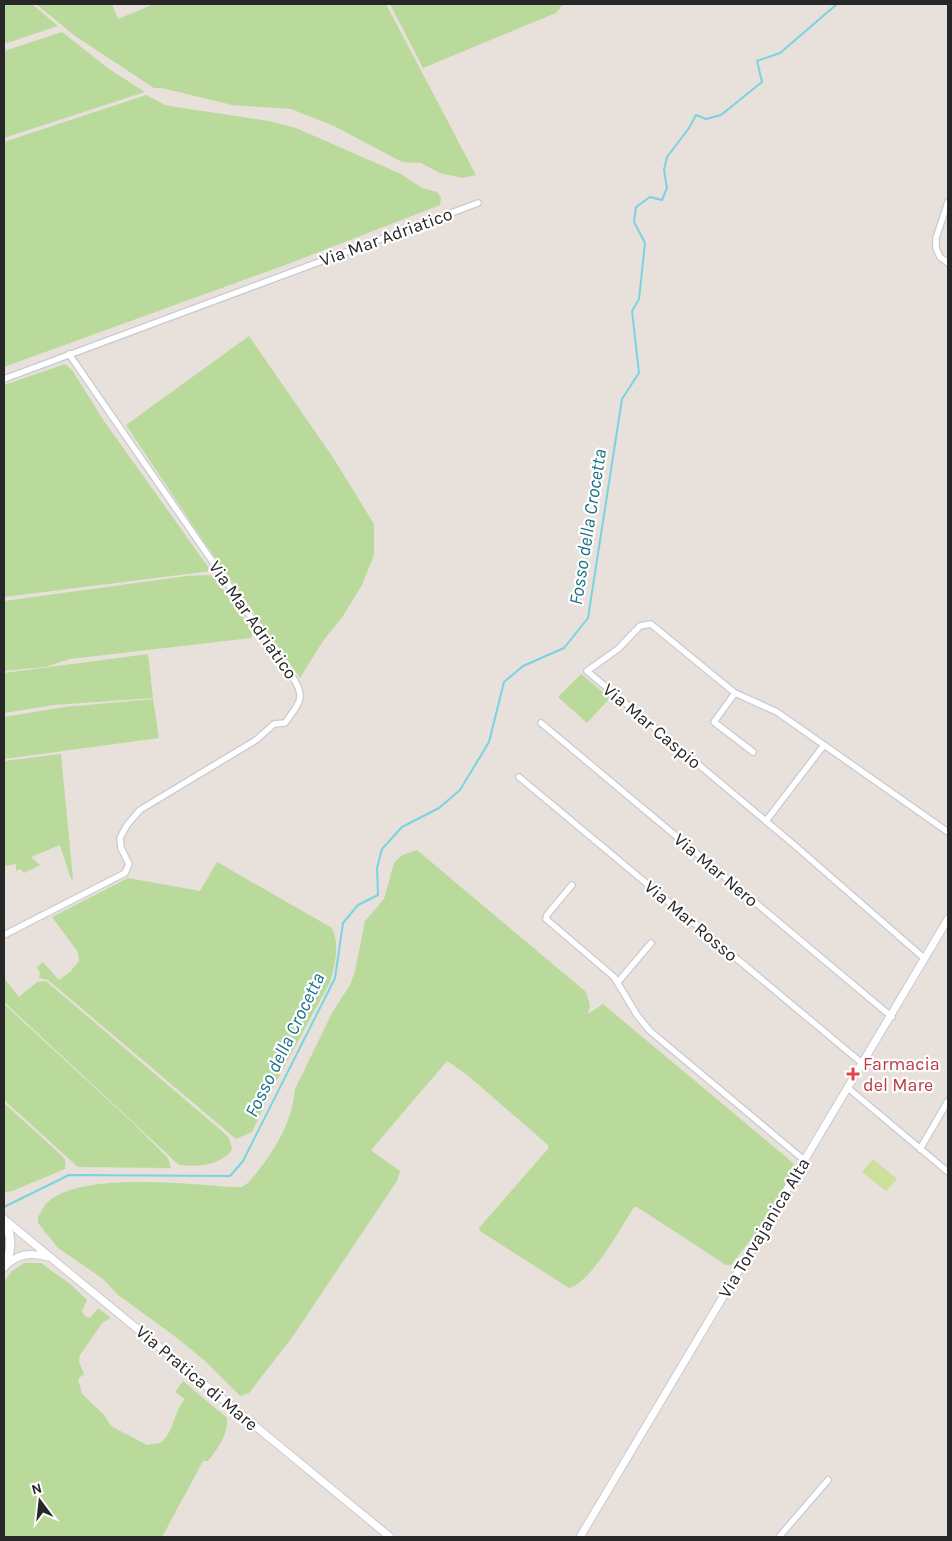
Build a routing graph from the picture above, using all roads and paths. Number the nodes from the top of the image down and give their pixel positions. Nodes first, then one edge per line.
1 (948, 202) edge
2 (478, 203) dead end
3 (948, 262) edge
4 (69, 354) junction
5 (4, 379) edge
6 (735, 694) junction
7 (541, 723) dead end
8 (824, 745) junction
9 (753, 752) dead end
10 (519, 778) dead end
11 (766, 821) junction
12 (948, 832) edge
13 (572, 885) dead end
14 (948, 920) edge
15 (4, 935) edge
16 (651, 943) dead end
17 (925, 959) junction
18 (618, 982) junction
19 (892, 1017) junction
20 (863, 1064) junction
21 (848, 1088) junction
22 (948, 1101) edge
23 (920, 1149) junction
24 (804, 1160) junction
25 (948, 1172) edge
26 (4, 1220) edge
27 (52, 1258) junction
28 (4, 1267) edge
29 (828, 1480) dead end
30 (390, 1537) edge
31 (580, 1537) edge
32 (779, 1537) edge

1 - 3 street
2 - 4 street, Via Mar Adriatico
4 - 5 street, Via Mar Adriatico
4 - 15 street, Via Mar Adriatico
6 - 8 street
6 - 9 street
6 - 11 street, Via Mar Caspio
7 - 19 street, Via Mar Nero
8 - 11 street
8 - 12 street
10 - 20 street, Via Mar Rosso
11 - 17 street, Via Mar Caspio
13 - 18 street
14 - 17 street, Via Torvajanica Alta
16 - 18 street
17 - 19 street, Via Torvajanica Alta
18 - 24 street
19 - 20 street, Via Torvajanica Alta
20 - 21 street, Via Torvajanica Alta
21 - 23 street
21 - 24 street, Via Torvajanica Alta
22 - 23 street
23 - 25 street
24 - 31 street, Via Torvajanica Alta
26 - 27 street, Via Pratica di Mare
26 - 28 main road
27 - 28 street
27 - 30 street, Via Pratica di Mare
29 - 32 street

